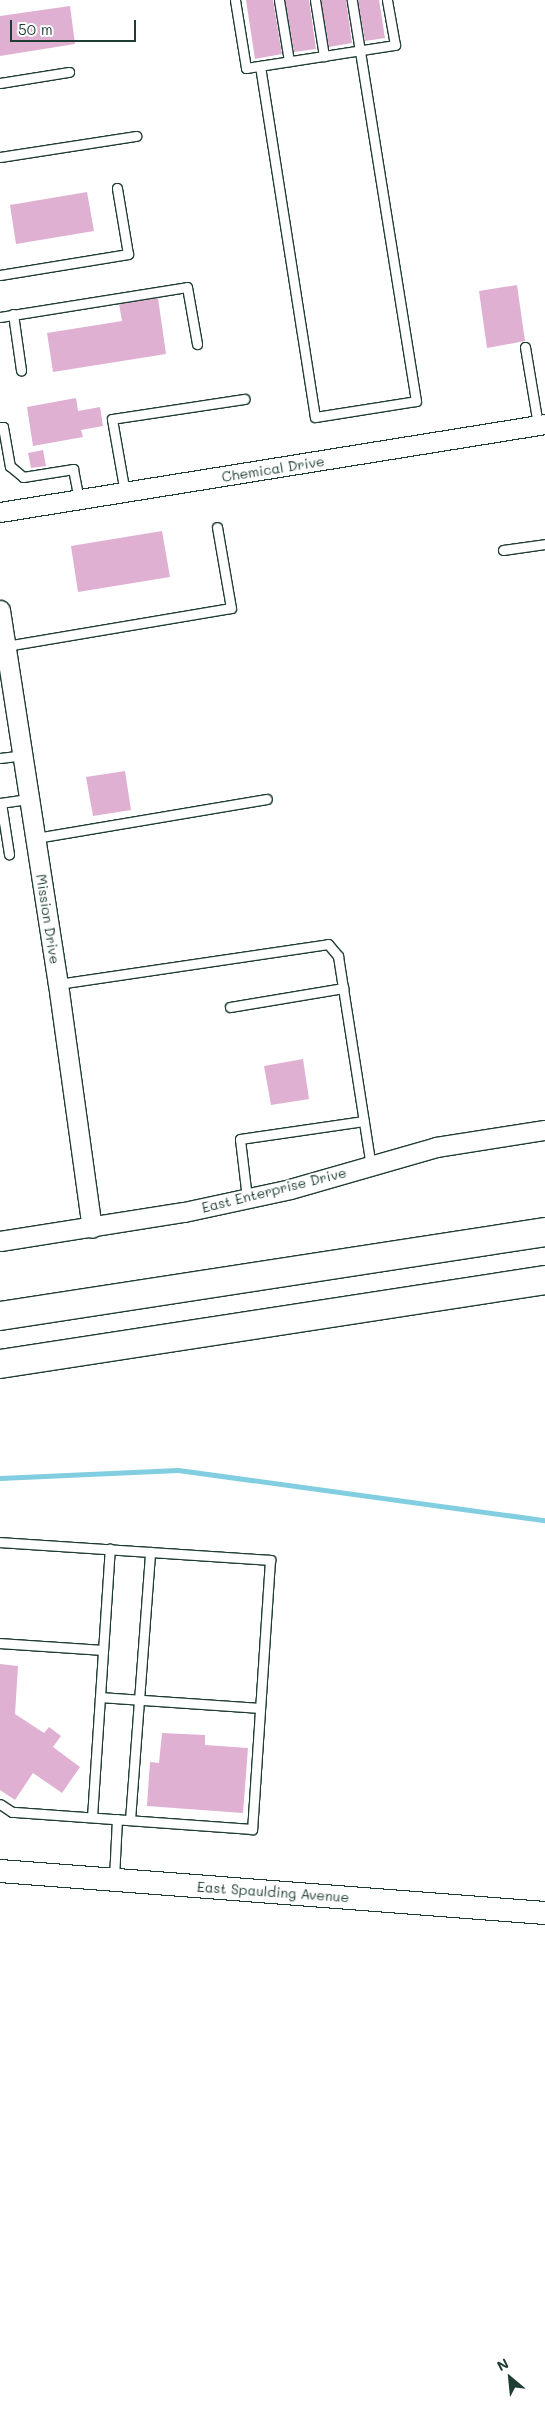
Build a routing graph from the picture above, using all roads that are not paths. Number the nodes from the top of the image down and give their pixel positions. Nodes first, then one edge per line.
1 (235, 0) edge
2 (279, 0) edge
3 (315, 0) edge
4 (352, 0) edge
5 (387, 0) edge
6 (360, 50) junction
7 (324, 56) junction
8 (289, 61) junction
9 (260, 66) junction
10 (68, 72) dead end
11 (0, 83) edge
12 (136, 136) dead end
13 (0, 157) edge
14 (117, 188) dead end
15 (0, 275) edge
16 (13, 314) junction
17 (0, 317) edge
18 (197, 344) dead end
19 (525, 347) dead end
20 (21, 370) dead end
21 (245, 399) dead end
22 (542, 424) edge
23 (0, 427) edge
24 (125, 493) junction
25 (79, 500) junction
26 (0, 512) edge
27 (217, 527) dead end
28 (545, 544) edge
29 (503, 550) dead end
30 (1, 620) edge
31 (6, 646) junction
32 (22, 755) junction
33 (0, 758) edge
34 (30, 799) junction
35 (267, 799) dead end
36 (1, 803) edge
37 (36, 838) junction
38 (9, 854) dead end
39 (58, 984) junction
40 (343, 988) junction
41 (230, 1007) dead end
42 (364, 1121) junction
43 (545, 1130) edge
44 (371, 1166) junction
45 (247, 1198) junction
46 (92, 1228) junction
47 (545, 1232) edge
48 (0, 1241) edge
49 (545, 1280) edge
50 (0, 1316) edge
51 (0, 1364) edge
52 (0, 1542) edge
53 (110, 1549) junction
54 (150, 1552) junction
55 (0, 1643) edge
56 (103, 1650) junction
57 (100, 1697) junction
58 (139, 1700) junction
59 (260, 1708) junction
60 (0, 1804) edge
61 (92, 1817) junction
62 (117, 1819) junction
63 (130, 1820) junction
64 (0, 1871) edge
65 (114, 1879) junction
66 (545, 1913) edge

1 - 9 lane
2 - 8 lane
3 - 7 lane
4 - 6 lane
5 - 6 lane
6 - 7 lane
6 - 9 lane
7 - 8 lane
8 - 9 lane
10 - 11 lane
12 - 13 lane
14 - 15 lane
16 - 17 lane
16 - 18 lane
16 - 20 lane
19 - 22 lane
21 - 24 lane
22 - 24 street, Chemical Drive
23 - 25 lane
24 - 25 street, Chemical Drive
25 - 26 street, Chemical Drive
27 - 31 lane
28 - 29 lane
30 - 31 street, Mission Drive
31 - 32 street, Mission Drive
32 - 33 lane
32 - 34 street, Mission Drive
34 - 36 lane
34 - 37 street, Mission Drive
35 - 37 lane
36 - 38 lane
37 - 39 street, Mission Drive
39 - 40 lane
39 - 46 street, Mission Drive
40 - 41 lane
40 - 42 lane
42 - 44 lane
42 - 45 lane
43 - 44 street, East Enterprise Drive
44 - 45 street, East Enterprise Drive
45 - 46 street, East Enterprise Drive
46 - 48 street, East Enterprise Drive
47 - 50 highway
49 - 51 highway
52 - 53 lane
53 - 54 lane
53 - 56 lane
54 - 58 lane
54 - 59 lane
55 - 56 lane
56 - 57 lane
57 - 58 lane
57 - 61 lane
58 - 59 lane
58 - 63 lane
59 - 63 lane
60 - 61 lane
61 - 62 lane
62 - 63 lane
62 - 65 lane
64 - 65 street, East Spaulding Avenue
65 - 66 street, East Spaulding Avenue

